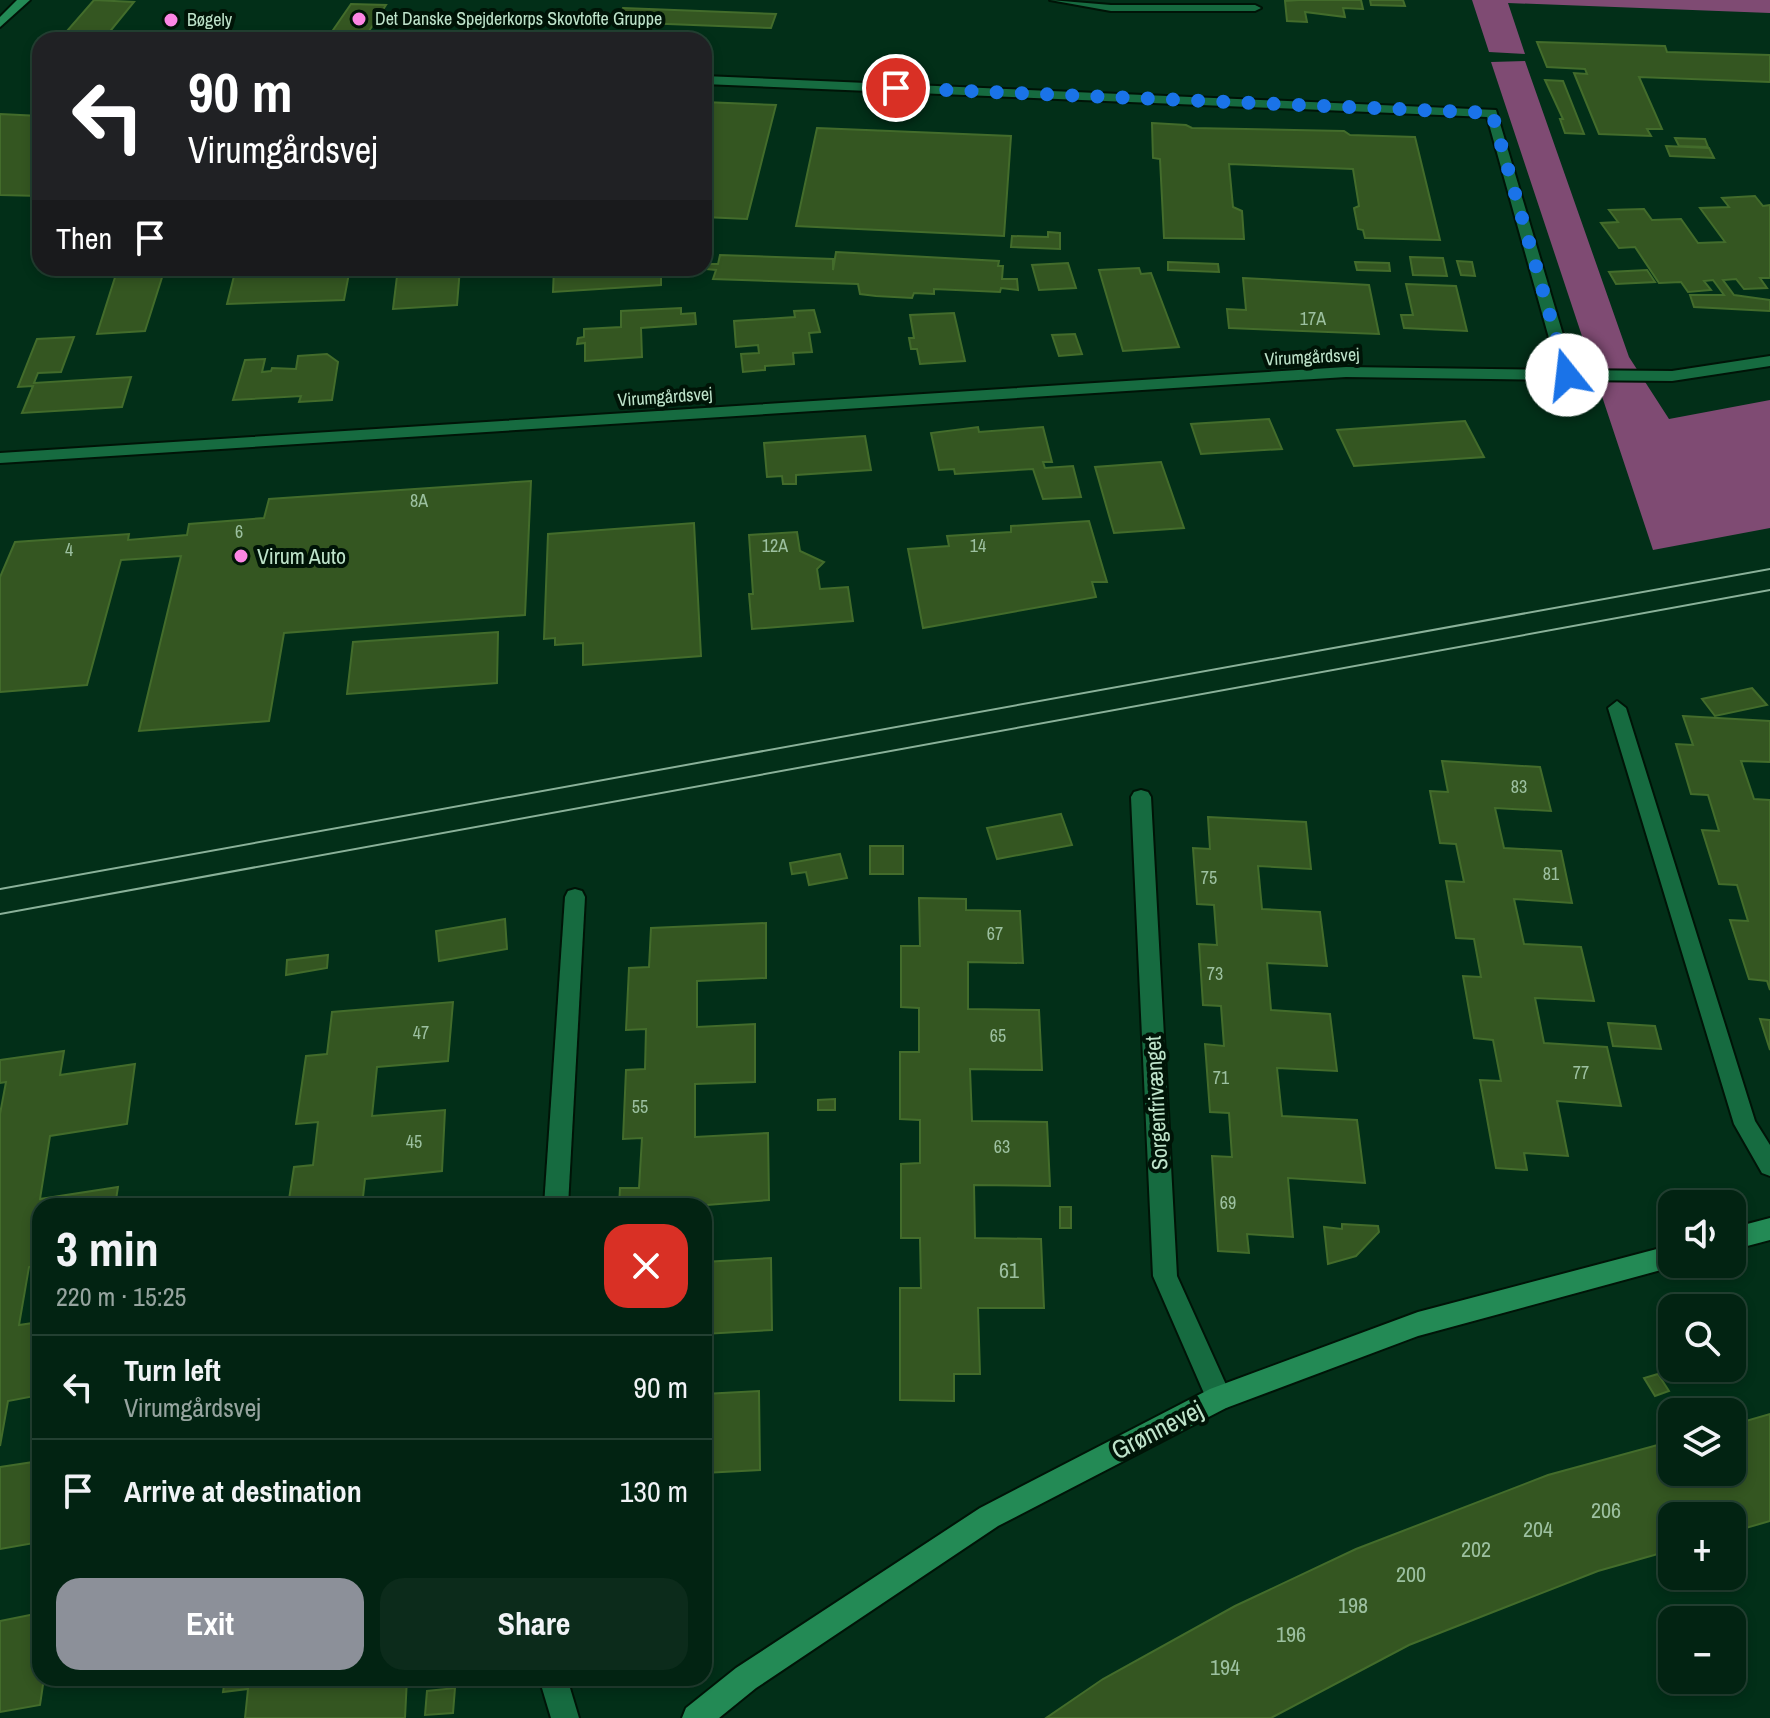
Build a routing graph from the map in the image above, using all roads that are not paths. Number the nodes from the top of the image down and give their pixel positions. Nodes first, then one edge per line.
1 (24, 0) edge
2 (1056, 0) edge
3 (1111, 4) edge
4 (1255, 8) dead end
5 (0, 23) edge
6 (712, 80) edge
7 (1770, 361) edge
8 (1567, 375) junction
9 (0, 458) edge
10 (1617, 708) dead end
11 (1141, 797) dead end
12 (575, 897) dead end
13 (1770, 1166) edge
14 (556, 1198) edge
15 (1770, 1229) edge
16 (1746, 1235) edge
17 (1658, 1260) edge
18 (1219, 1398) junction
19 (555, 1686) edge
20 (565, 1718) edge
21 (696, 1718) edge

1 - 5 street
2 - 3 street
3 - 4 street
6 - 8 street
7 - 8 street, Virumgårdsvej
8 - 9 street, Virumgårdsvej
10 - 13 street
11 - 18 street, Sorgenfrivænget
12 - 14 street
15 - 16 street
17 - 18 street, Grønnevej
18 - 21 street, Grønnevej
19 - 20 street

